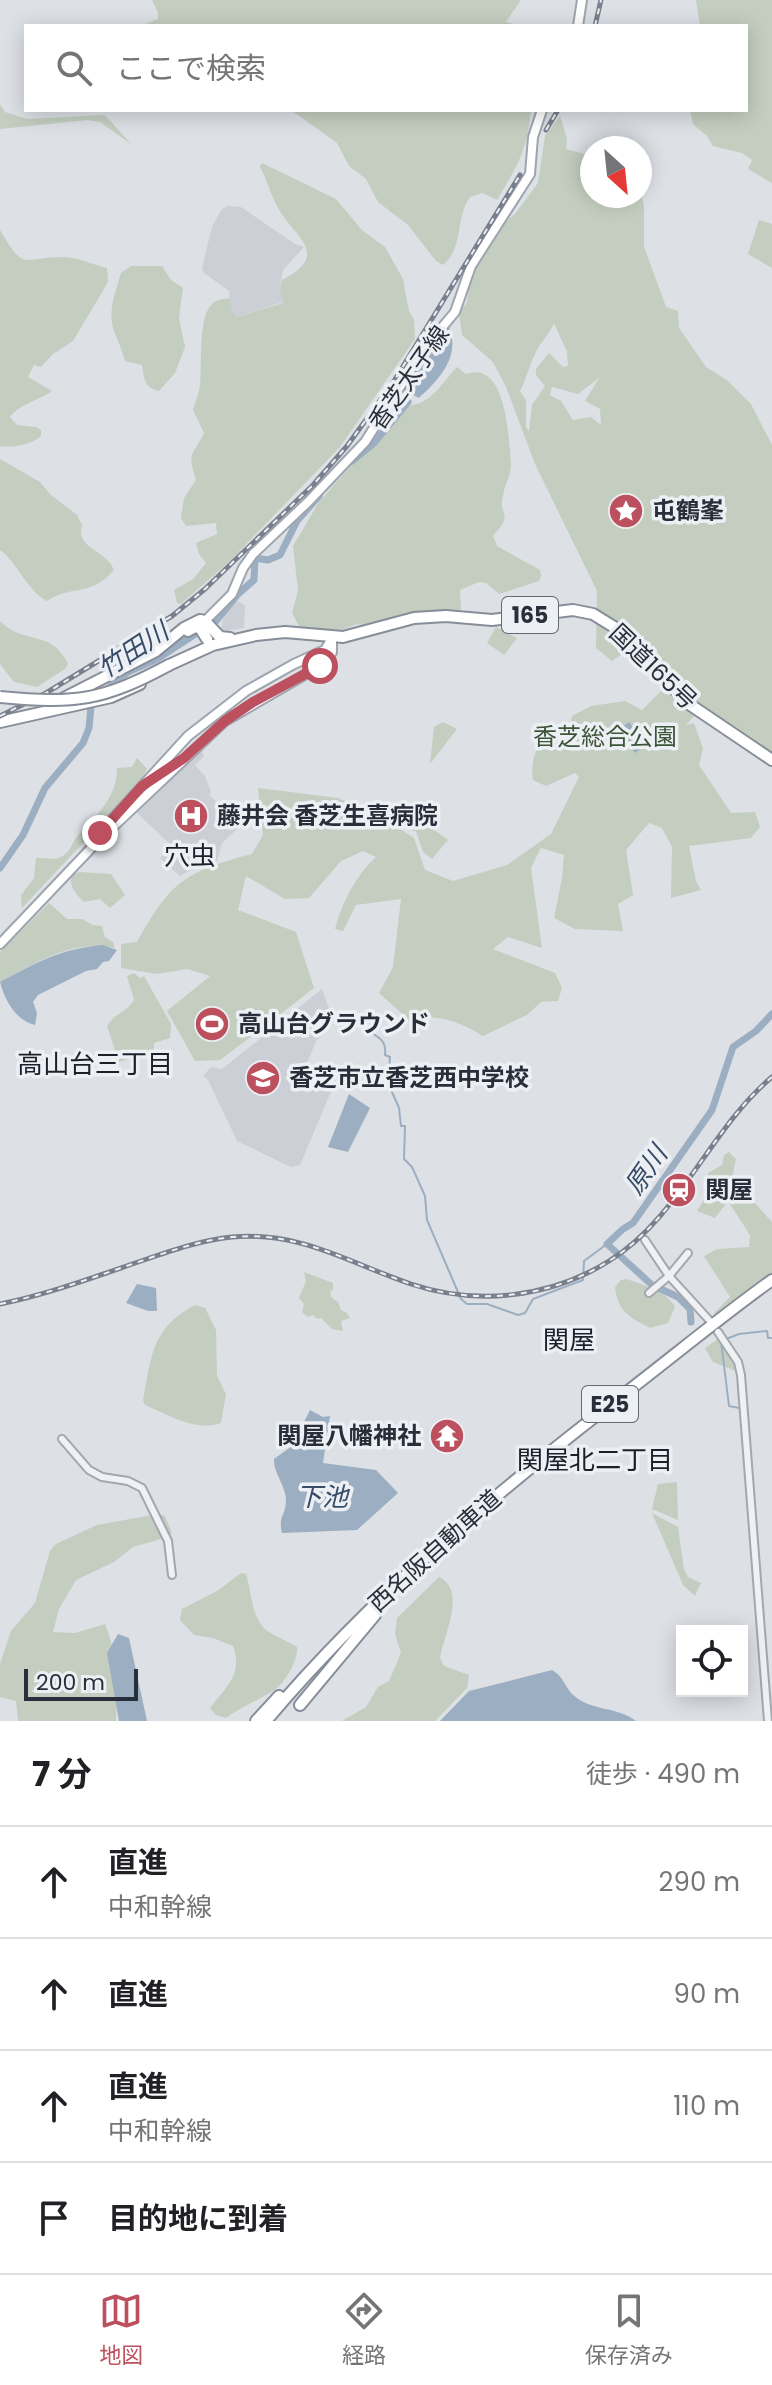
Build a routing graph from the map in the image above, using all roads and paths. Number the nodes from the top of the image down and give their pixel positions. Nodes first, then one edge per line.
1 (582, 0) edge
2 (578, 24) edge
3 (541, 112) edge
4 (210, 633) junction
5 (237, 638) junction
6 (332, 638) junction
7 (202, 652) junction
8 (135, 662) junction
9 (147, 681) junction
10 (0, 697) edge
11 (101, 700) junction
12 (0, 721) edge
13 (184, 758) junction
14 (772, 760) edge
15 (142, 786) junction
16 (0, 936) edge
17 (0, 944) edge
18 (645, 1240) dead end
19 (688, 1253) dead end
20 (669, 1276) junction
21 (772, 1280) edge
22 (772, 1288) edge
23 (649, 1293) dead end
24 (710, 1321) dead end
25 (718, 1332) dead end
26 (62, 1439) dead end
27 (454, 1534) junction
28 (438, 1548) junction
29 (172, 1575) dead end
30 (376, 1611) junction
31 (343, 1636) junction
32 (300, 1705) dead end
33 (256, 1721) edge
34 (266, 1721) edge
35 (274, 1721) edge
36 (768, 1721) edge

1 - 2 main road
3 - 4 main road, 香芝太子線
4 - 5 highway, 国道165号 / 165
4 - 7 highway, 165
4 - 8 highway, 国道165号 / 165
4 - 9 highway
4 - 10 highway, bridge
5 - 6 highway, 国道165号 / 165
5 - 7 highway, 国道165号 / 165
6 - 13 main road
6 - 14 highway, 国道165号 / 165
6 - 15 main road
7 - 9 highway, 国道165号 / 165
8 - 11 highway, 165
8 - 12 highway, 国道165号 / 165
9 - 11 highway, 国道165号 / 165
11 - 12 highway, 国道165号 / 165
13 - 15 main road
13 - 17 main road
15 - 16 main road
18 - 20 street
19 - 20 street
20 - 23 street
20 - 24 street
21 - 27 highway, 西名阪自動車道 / E25
22 - 27 highway, 西名阪自動車道 / E25
25 - 36 street
26 - 29 street
27 - 28 highway, 西名阪自動車道 / E25
28 - 30 highway, 西名阪自動車道 / E25
28 - 31 highway, 西名阪自動車道 / E25
30 - 32 highway
30 - 35 highway, 西名阪自動車道 / E25
31 - 33 highway
31 - 34 highway, 西名阪自動車道 / E25

